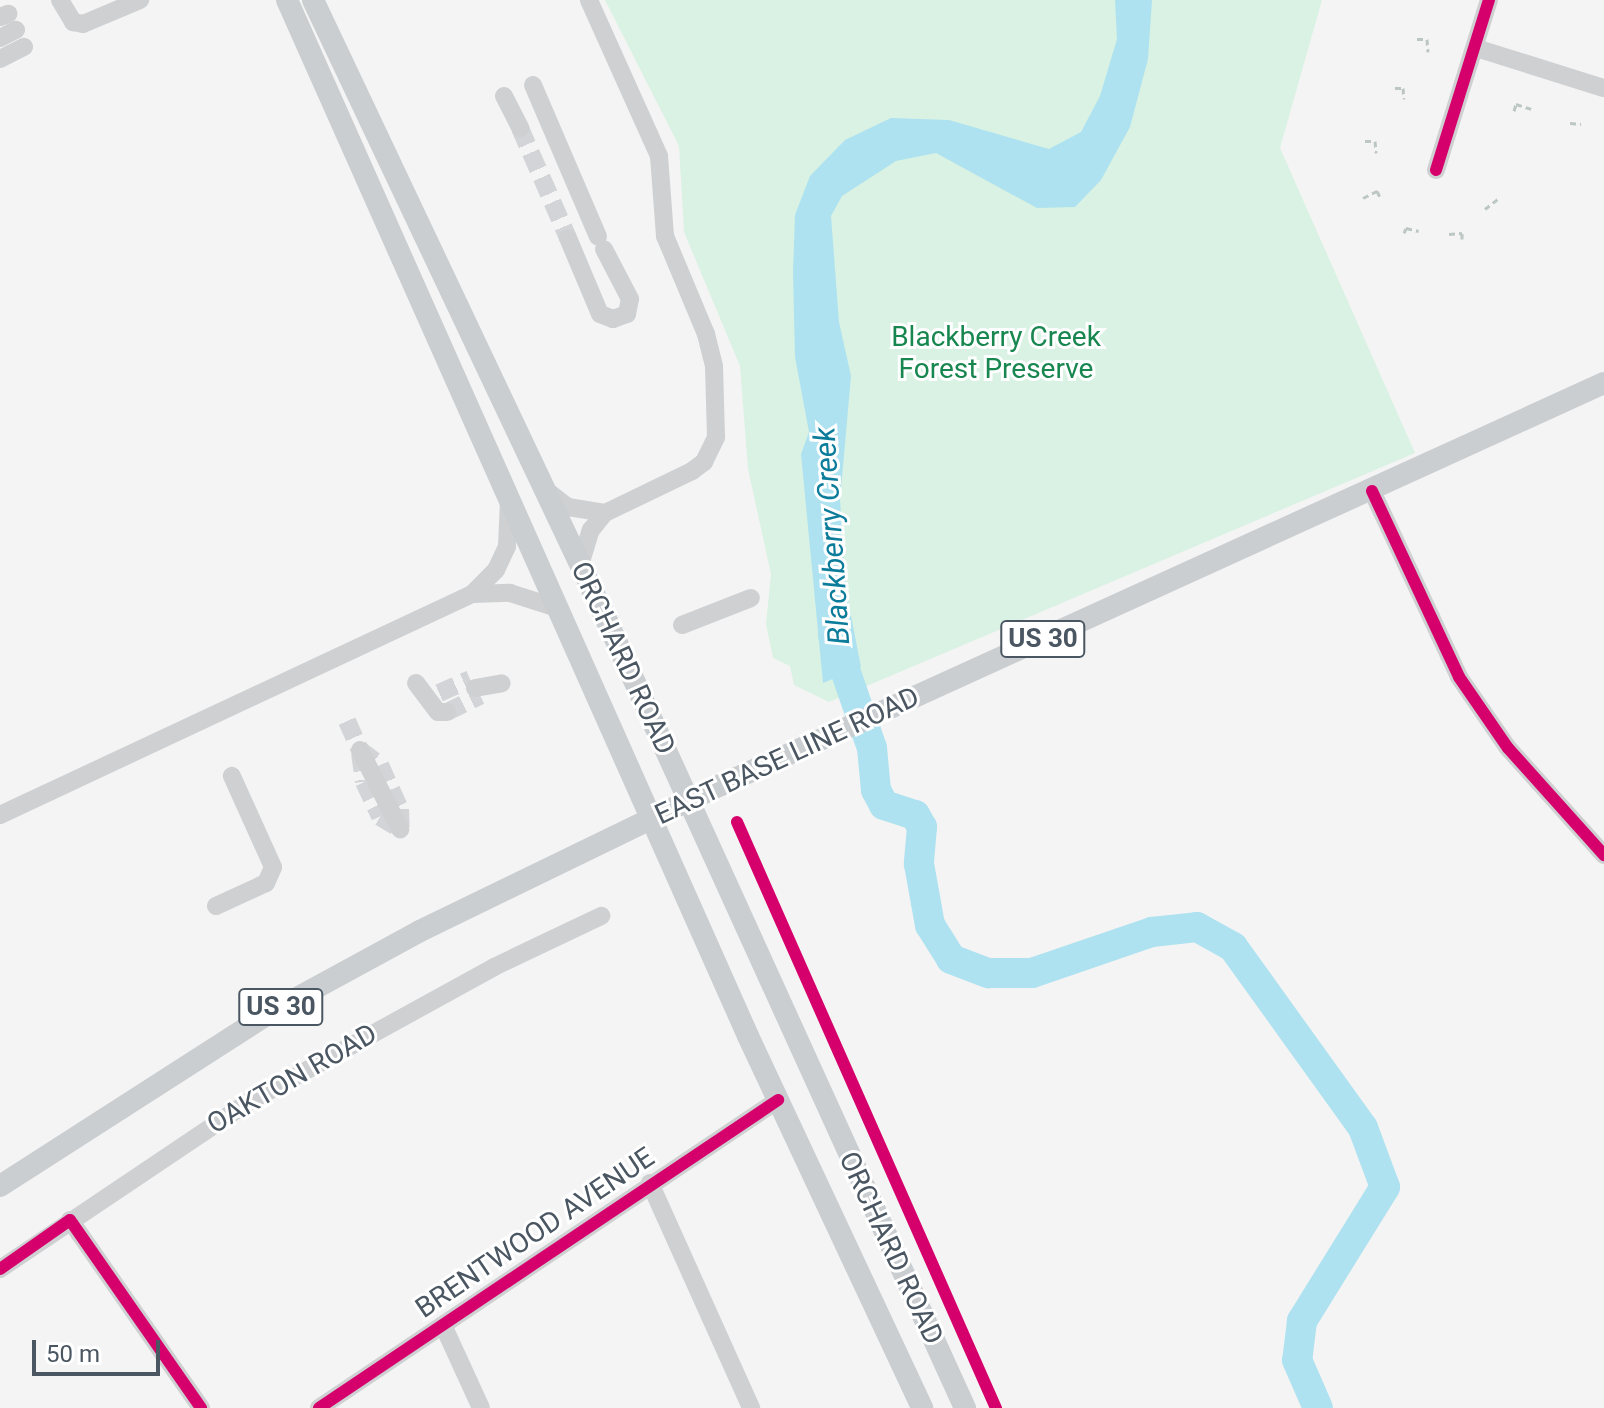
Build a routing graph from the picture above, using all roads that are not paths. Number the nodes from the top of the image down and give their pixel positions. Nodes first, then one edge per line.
1 (60, 0) edge
2 (140, 0) edge
3 (287, 0) edge
4 (313, 0) edge
5 (589, 0) edge
6 (1489, 0) edge
7 (8, 25) edge
8 (0, 49) edge
9 (1474, 54) junction
10 (0, 59) edge
11 (533, 85) dead end
12 (1604, 88) edge
13 (504, 96) dead end
14 (520, 128) tunnel mouth
15 (1436, 170) dead end
16 (568, 238) tunnel mouth
17 (1604, 383) edge
18 (543, 488) junction
19 (1372, 491) junction
20 (509, 500) junction
21 (605, 513) junction
22 (580, 565) junction
23 (472, 594) junction
24 (751, 598) dead end
25 (557, 608) junction
26 (682, 625) dead end
27 (501, 683) dead end
28 (475, 688) tunnel mouth
29 (360, 750) dead end
30 (232, 776) dead end
31 (689, 800) junction
32 (0, 815) edge
33 (651, 818) junction
34 (400, 829) dead end
35 (1604, 855) edge
36 (216, 906) dead end
37 (601, 916) dead end
38 (778, 1100) junction
39 (650, 1183) junction
40 (0, 1186) edge
41 (70, 1220) junction
42 (0, 1269) edge
43 (443, 1325) junction
44 (201, 1408) edge
45 (319, 1408) edge
46 (481, 1408) edge
47 (751, 1408) edge
48 (922, 1408) edge
49 (965, 1408) edge

1 - 2 street
3 - 20 main road, ORCHARD ROAD
4 - 18 main road, ORCHARD ROAD
5 - 21 street
6 - 9 street
7 - 8 street
7 - 10 street
9 - 12 street
9 - 15 street
11 - 16 street
13 - 14 street
17 - 19 main road, EAST BASE LINE ROAD / US 30
18 - 21 street
18 - 22 main road, ORCHARD ROAD
19 - 31 main road, EAST BASE LINE ROAD / US 30
19 - 35 street
20 - 23 street
20 - 25 main road, ORCHARD ROAD
21 - 22 street
22 - 31 main road, ORCHARD ROAD
23 - 25 street
23 - 32 street
24 - 26 street
25 - 33 main road, ORCHARD ROAD
27 - 28 street
29 - 34 street
30 - 36 street
31 - 33 main road, EAST BASE LINE ROAD / US 30
31 - 49 main road, ORCHARD ROAD
33 - 38 main road, ORCHARD ROAD
33 - 40 main road, EAST BASE LINE ROAD / US 30
37 - 41 street, OAKTON ROAD
38 - 39 street, BRENTWOOD AVENUE
38 - 48 main road, ORCHARD ROAD
39 - 43 street, BRENTWOOD AVENUE
39 - 47 street
41 - 42 street, OAKTON ROAD
41 - 44 street
43 - 45 street, BRENTWOOD AVENUE
43 - 46 street

